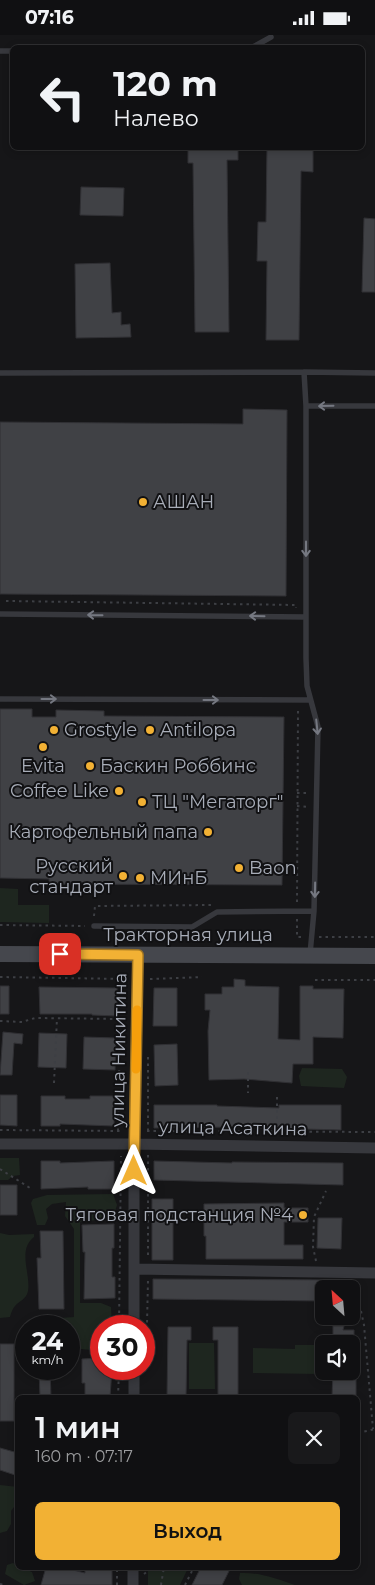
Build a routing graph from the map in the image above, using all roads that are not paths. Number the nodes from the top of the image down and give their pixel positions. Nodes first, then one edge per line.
1 (271, 37) dead end
2 (257, 45) edge
3 (304, 372) junction
4 (0, 373) edge
5 (375, 373) edge
6 (375, 406) edge
7 (306, 407) junction
8 (0, 614) edge
9 (306, 617) junction
10 (0, 699) edge
11 (310, 700) junction
12 (314, 911) junction
13 (94, 927) road end
14 (0, 954) edge
15 (138, 955) junction
16 (310, 955) junction
17 (375, 956) edge
18 (0, 1144) edge
19 (134, 1144) junction
20 (375, 1148) edge
21 (135, 1269) junction
22 (375, 1273) edge
23 (134, 1315) edge
24 (134, 1380) edge
25 (134, 1395) edge
26 (133, 1570) edge
27 (133, 1585) edge

1 - 2 lane
3 - 4 lane
3 - 5 lane
3 - 7 lane
6 -> 7 lane
7 -> 9 lane
9 -> 8 lane
9 - 11 lane
10 -> 11 lane
11 -> 12 lane
12 - 13 lane
12 - 16 lane
14 - 15 main road, Тракторная улица
15 - 16 main road, Тракторная улица
15 - 19 street, улица Никитина
16 - 17 main road, Тракторная улица
18 - 19 street, улица Асаткина
19 - 20 street, улица Асаткина
19 - 21 street, улица Никитина
21 - 22 street
21 - 23 street, улица Никитина
24 - 25 street
26 - 27 street

